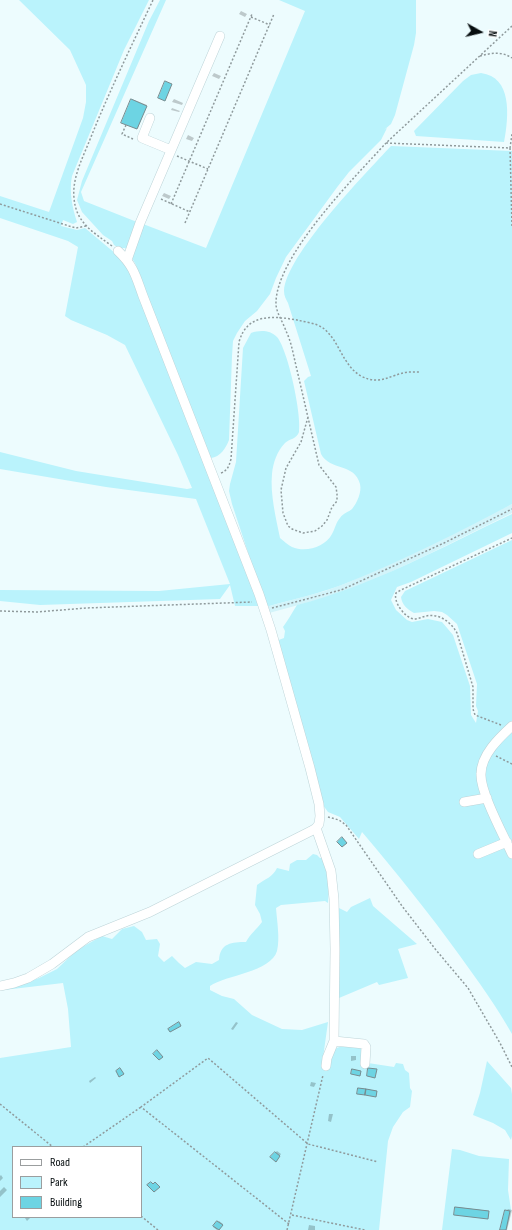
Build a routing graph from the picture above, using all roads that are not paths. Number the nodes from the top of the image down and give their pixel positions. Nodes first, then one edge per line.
1 (220, 36) dead end
2 (150, 118) dead end
3 (171, 150) junction
4 (118, 251) road end
5 (127, 260) junction
6 (511, 727) edge
7 (487, 798) junction
8 (464, 802) dead end
9 (316, 828) junction
10 (507, 842) junction
11 (478, 854) dead end
12 (512, 854) edge
13 (0, 986) edge
14 (334, 1041) junction
15 (365, 1064) dead end
16 (326, 1066) road end

1 - 3 lane
2 - 3 lane
3 - 5 lane
4 - 5 lane
5 - 9 lane
6 - 7 lane
7 - 8 lane
7 - 10 lane
9 - 13 lane
9 - 14 lane
10 - 11 lane
10 - 12 lane
14 - 15 lane
14 - 16 lane

